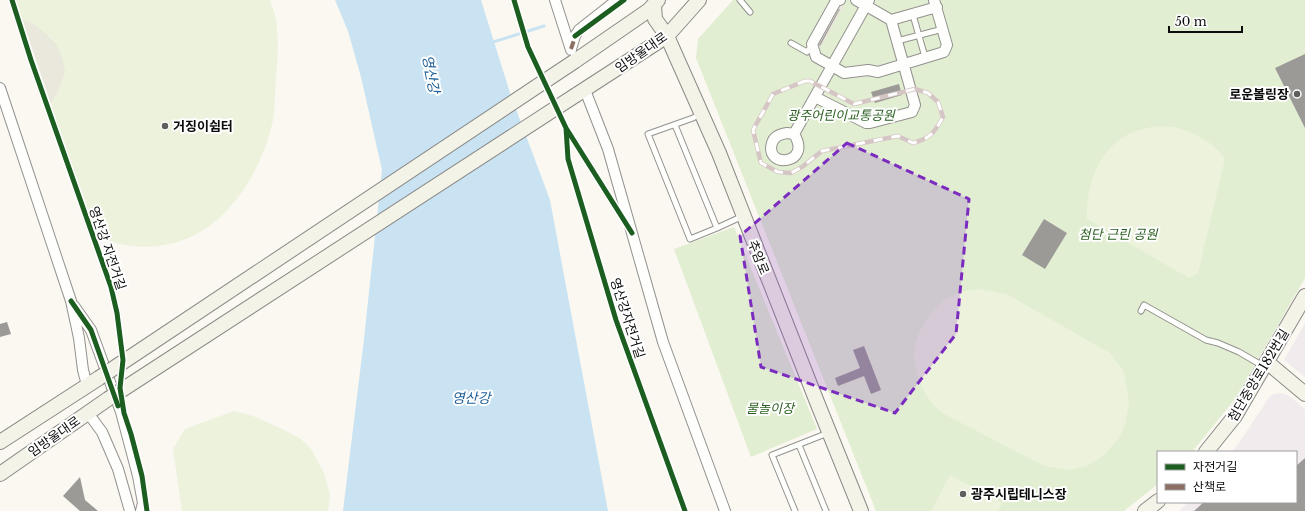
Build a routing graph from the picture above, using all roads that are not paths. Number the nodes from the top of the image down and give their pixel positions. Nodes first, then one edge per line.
1 (555, 0) edge
2 (618, 0) edge
3 (699, 0) edge
4 (740, 0) edge
5 (840, 0) edge
6 (856, 0) edge
7 (656, 2) edge
8 (867, 3) edge
9 (936, 4) edge
10 (750, 12) dead end
11 (913, 15) junction
12 (891, 20) junction
13 (943, 29) junction
14 (919, 35) junction
15 (667, 36) junction
16 (897, 41) junction
17 (791, 43) dead end
18 (812, 44) junction
19 (573, 55) junction
20 (925, 57) junction
21 (904, 63) junction
22 (832, 66) junction
23 (0, 88) edge
24 (581, 93) junction
25 (815, 97) junction
26 (702, 112) junction
27 (674, 125) junction
28 (794, 134) dead end
29 (743, 216) junction
30 (717, 228) junction
31 (1305, 296) edge
32 (71, 301) junction
33 (1141, 311) dead end
34 (1266, 364) junction
35 (93, 381) junction
36 (1305, 394) edge
37 (88, 413) junction
38 (829, 432) junction
39 (0, 442) edge
40 (799, 445) junction
41 (1207, 451) edge
42 (0, 474) edge
43 (1157, 502) edge
44 (130, 511) edge
45 (141, 511) edge
46 (725, 511) edge
47 (795, 511) edge
48 (826, 511) edge
49 (861, 511) edge
50 (1145, 511) edge

1 - 19 street
2 - 19 street
3 - 15 main road, 임방울대로
4 - 10 lane
5 - 18 street
6 - 8 street
7 - 15 main road, 추암로
7 - 19 main road
8 - 12 street
8 - 22 street
9 - 11 street
9 - 13 street
11 - 12 street
11 - 14 lane
12 - 16 street
13 - 14 lane
13 - 20 street
14 - 16 lane
14 - 20 lane
15 - 24 main road, 임방울대로
15 - 26 main road, 추암로
16 - 21 street
17 - 18 lane
18 - 22 street
19 - 35 main road, 임방울대로, bridge
20 - 21 street
21 - 22 street
21 - 25 street
22 - 25 street
23 - 32 street
24 - 37 main road, 임방울대로, bridge
24 - 46 street
25 - 28 street
26 - 27 lane
26 - 29 main road, 추암로
27 - 30 lane
27 - 30 lane
29 - 30 lane
29 - 38 main road, 추암로
31 - 34 main road, 첨단중앙로182번길
32 - 35 street
32 - 45 street
33 - 34 lane
34 - 36 main road
34 - 41 main road, 첨단중앙로182번길
35 - 39 main road, 임방울대로
37 - 42 main road, 임방울대로
37 - 44 street
38 - 40 lane
38 - 49 main road, 추암로
40 - 47 lane
40 - 48 lane
43 - 50 main road

